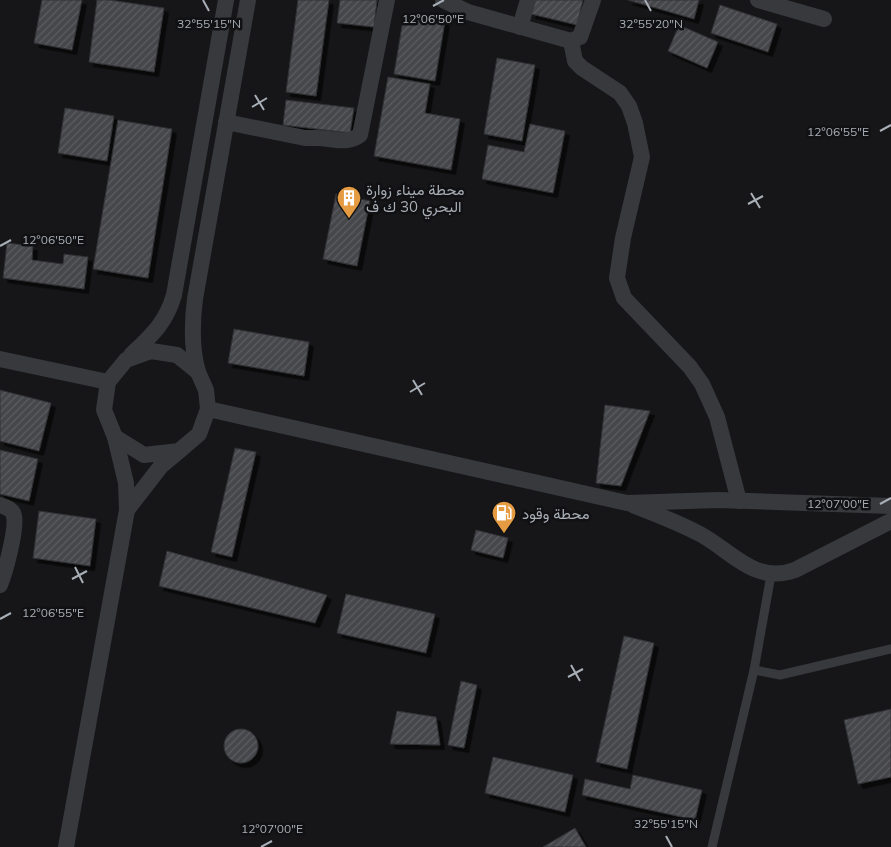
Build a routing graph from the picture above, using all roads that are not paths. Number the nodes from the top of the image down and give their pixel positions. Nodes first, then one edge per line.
1 (226, 0) edge
2 (248, 0) edge
3 (387, 0) edge
4 (443, 0) edge
5 (528, 0) edge
6 (593, 0) edge
7 (758, 0) edge
8 (824, 19) dead end
9 (520, 27) junction
10 (571, 41) junction
11 (226, 122) junction
12 (0, 359) edge
13 (126, 360) junction
14 (198, 372) junction
15 (108, 382) junction
16 (208, 409) junction
17 (115, 436) junction
18 (179, 451) junction
19 (738, 501) junction
20 (627, 502) junction
21 (0, 505) edge
22 (891, 506) edge
23 (127, 510) junction
24 (891, 521) edge
25 (770, 575) junction
26 (0, 585) edge
27 (891, 649) edge
28 (754, 670) junction
29 (66, 847) edge
30 (712, 847) edge

1 - 13 street
2 - 11 street
3 - 11 street
4 - 9 street
5 - 9 street
6 - 10 street
7 - 8 street
9 - 10 street
10 - 19 street
11 - 14 street
12 - 15 street
13 - 14 street
13 - 15 street
14 - 16 street
15 - 17 street
16 - 18 street
16 - 20 street
17 - 18 street
17 - 23 street
18 - 23 street
19 - 20 street
19 - 22 street
20 - 25 street
21 - 26 street
23 - 29 street
24 - 25 street
25 - 28 lane
27 - 28 lane
28 - 30 lane

